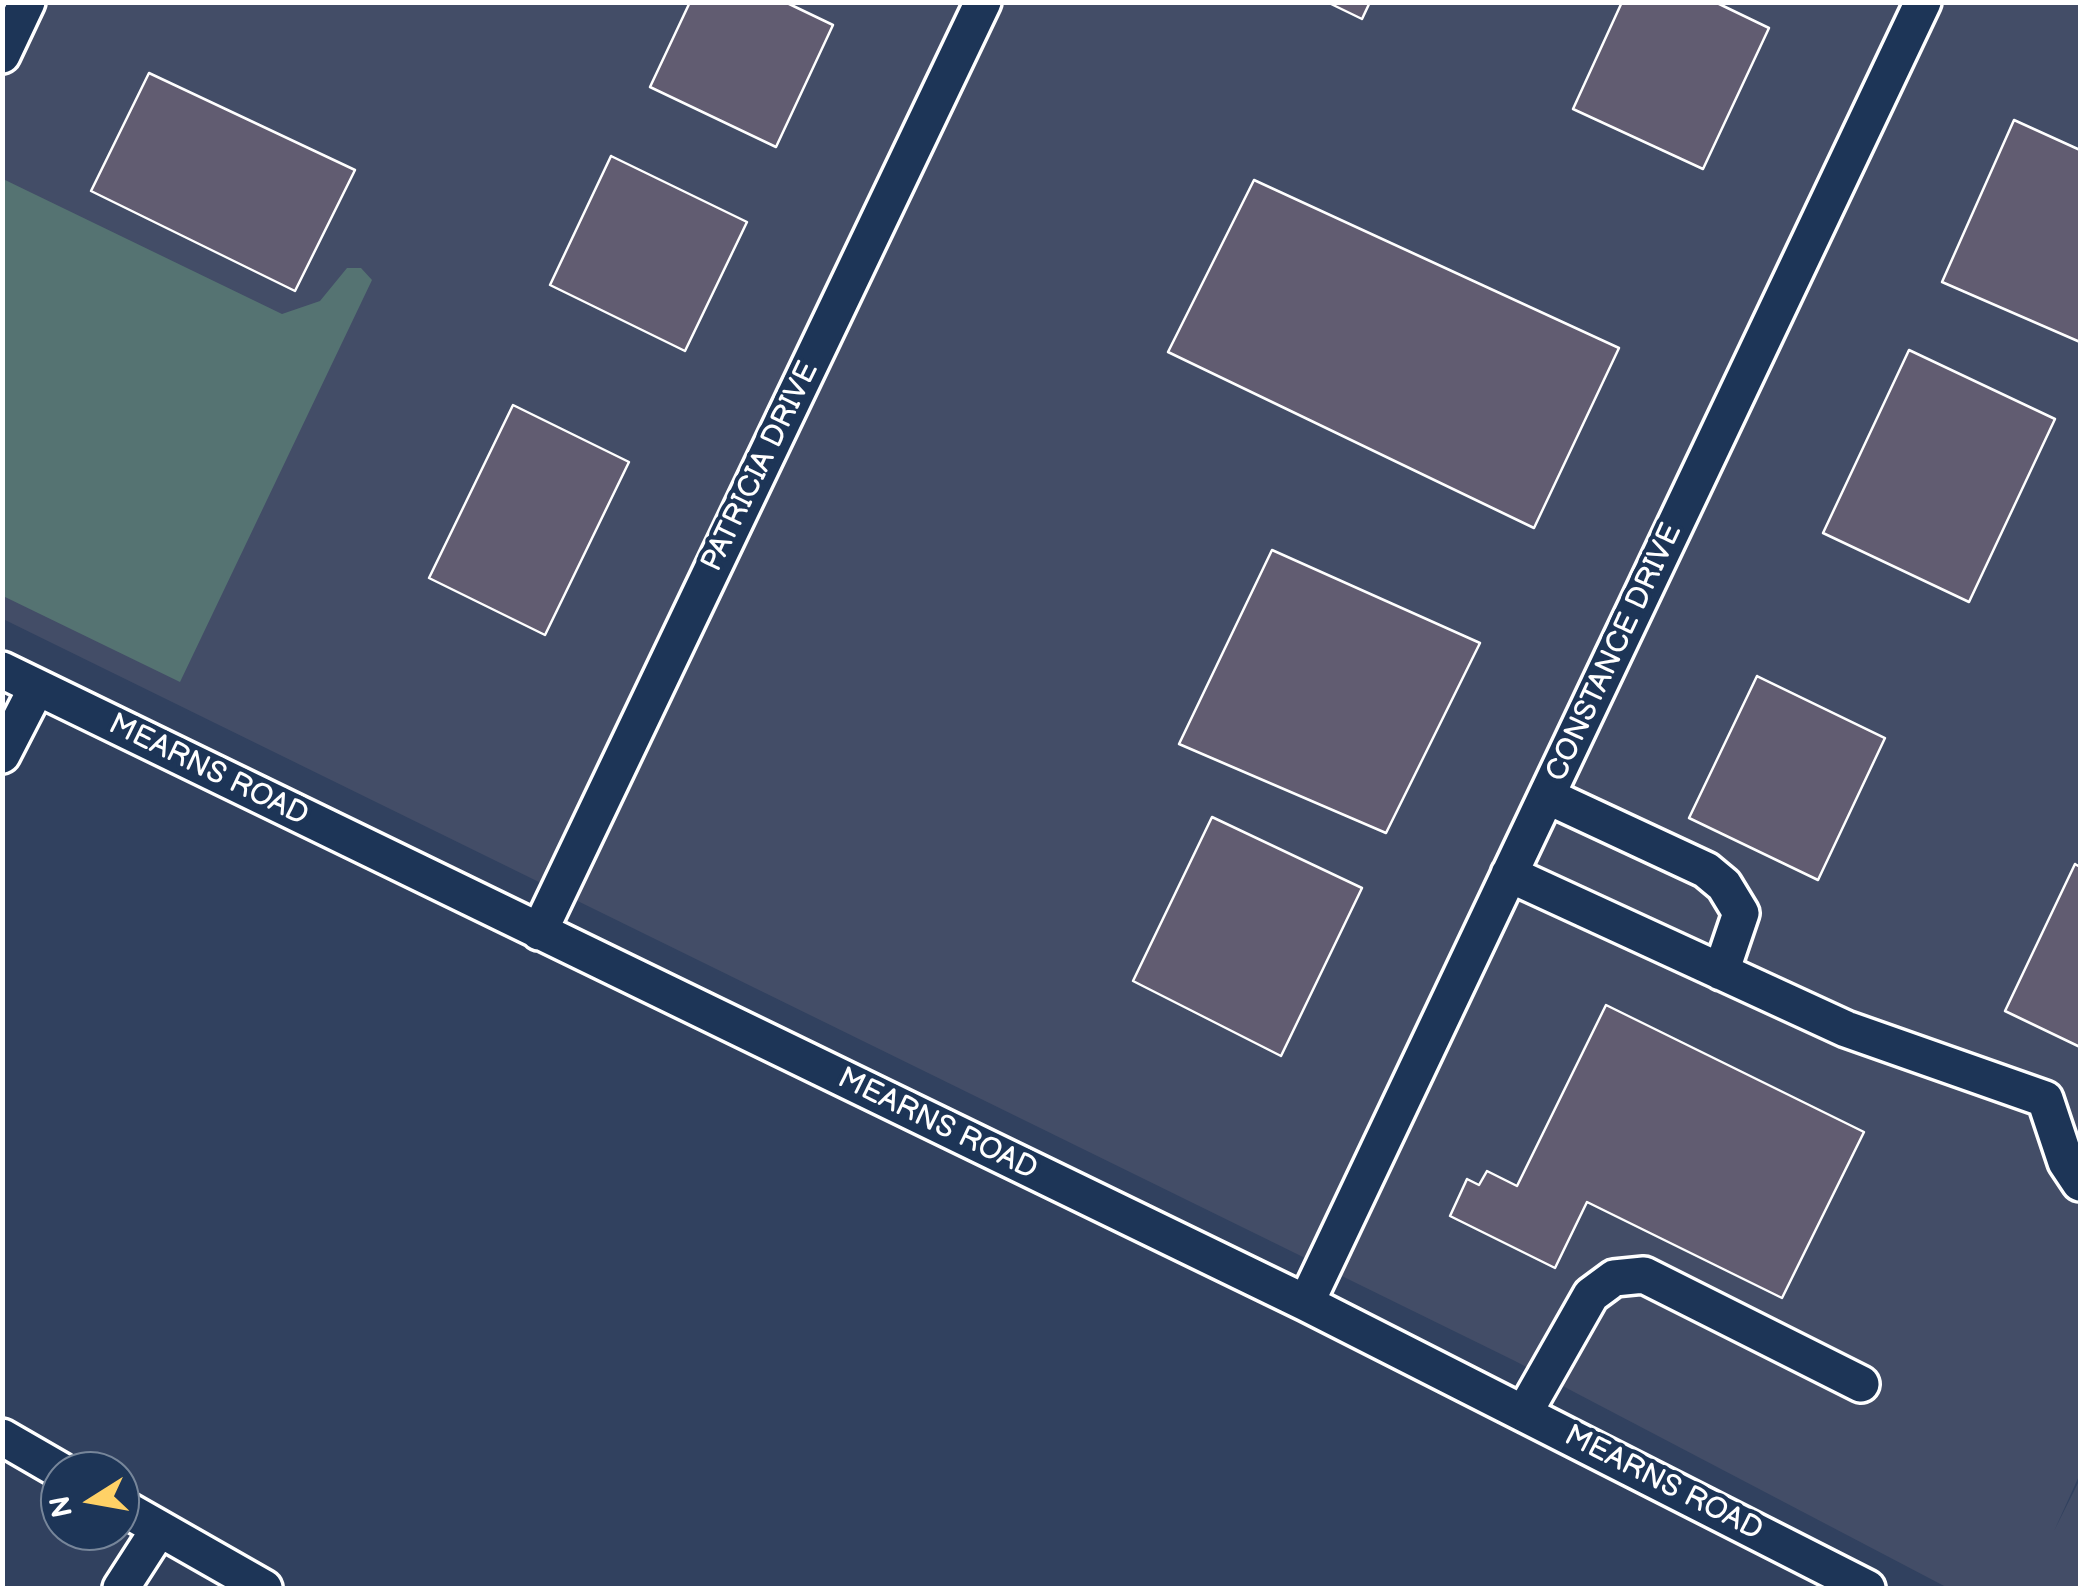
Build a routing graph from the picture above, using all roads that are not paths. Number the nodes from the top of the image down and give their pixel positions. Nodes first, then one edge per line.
1 (27, 2) edge
2 (983, 2) edge
3 (1923, 2) edge
4 (2, 55) edge
5 (2, 670) edge
6 (37, 687) junction
7 (2, 755) edge
8 (1547, 796) junction
9 (1509, 874) junction
10 (540, 932) junction
11 (1721, 972) junction
12 (2080, 1182) edge
13 (1306, 1303) junction
14 (1861, 1384) dead end
15 (1524, 1414) junction
16 (2, 1437) edge
17 (40, 1459) edge
18 (140, 1518) edge
19 (159, 1529) junction
20 (121, 1588) edge
21 (264, 1588) edge
22 (1867, 1588) edge

1 - 4 street
2 - 10 street, PATRICIA DRIVE
3 - 8 street, CONSTANCE DRIVE
5 - 6 street, MEARNS ROAD
6 - 7 street
6 - 10 street, MEARNS ROAD
8 - 9 street, CONSTANCE DRIVE
8 - 11 street
9 - 11 street
9 - 13 street, CONSTANCE DRIVE
10 - 13 street, MEARNS ROAD
11 - 12 street
13 - 15 street, MEARNS ROAD
14 - 15 street
15 - 22 street, MEARNS ROAD
16 - 17 street
18 - 19 street
19 - 20 street
19 - 21 street

